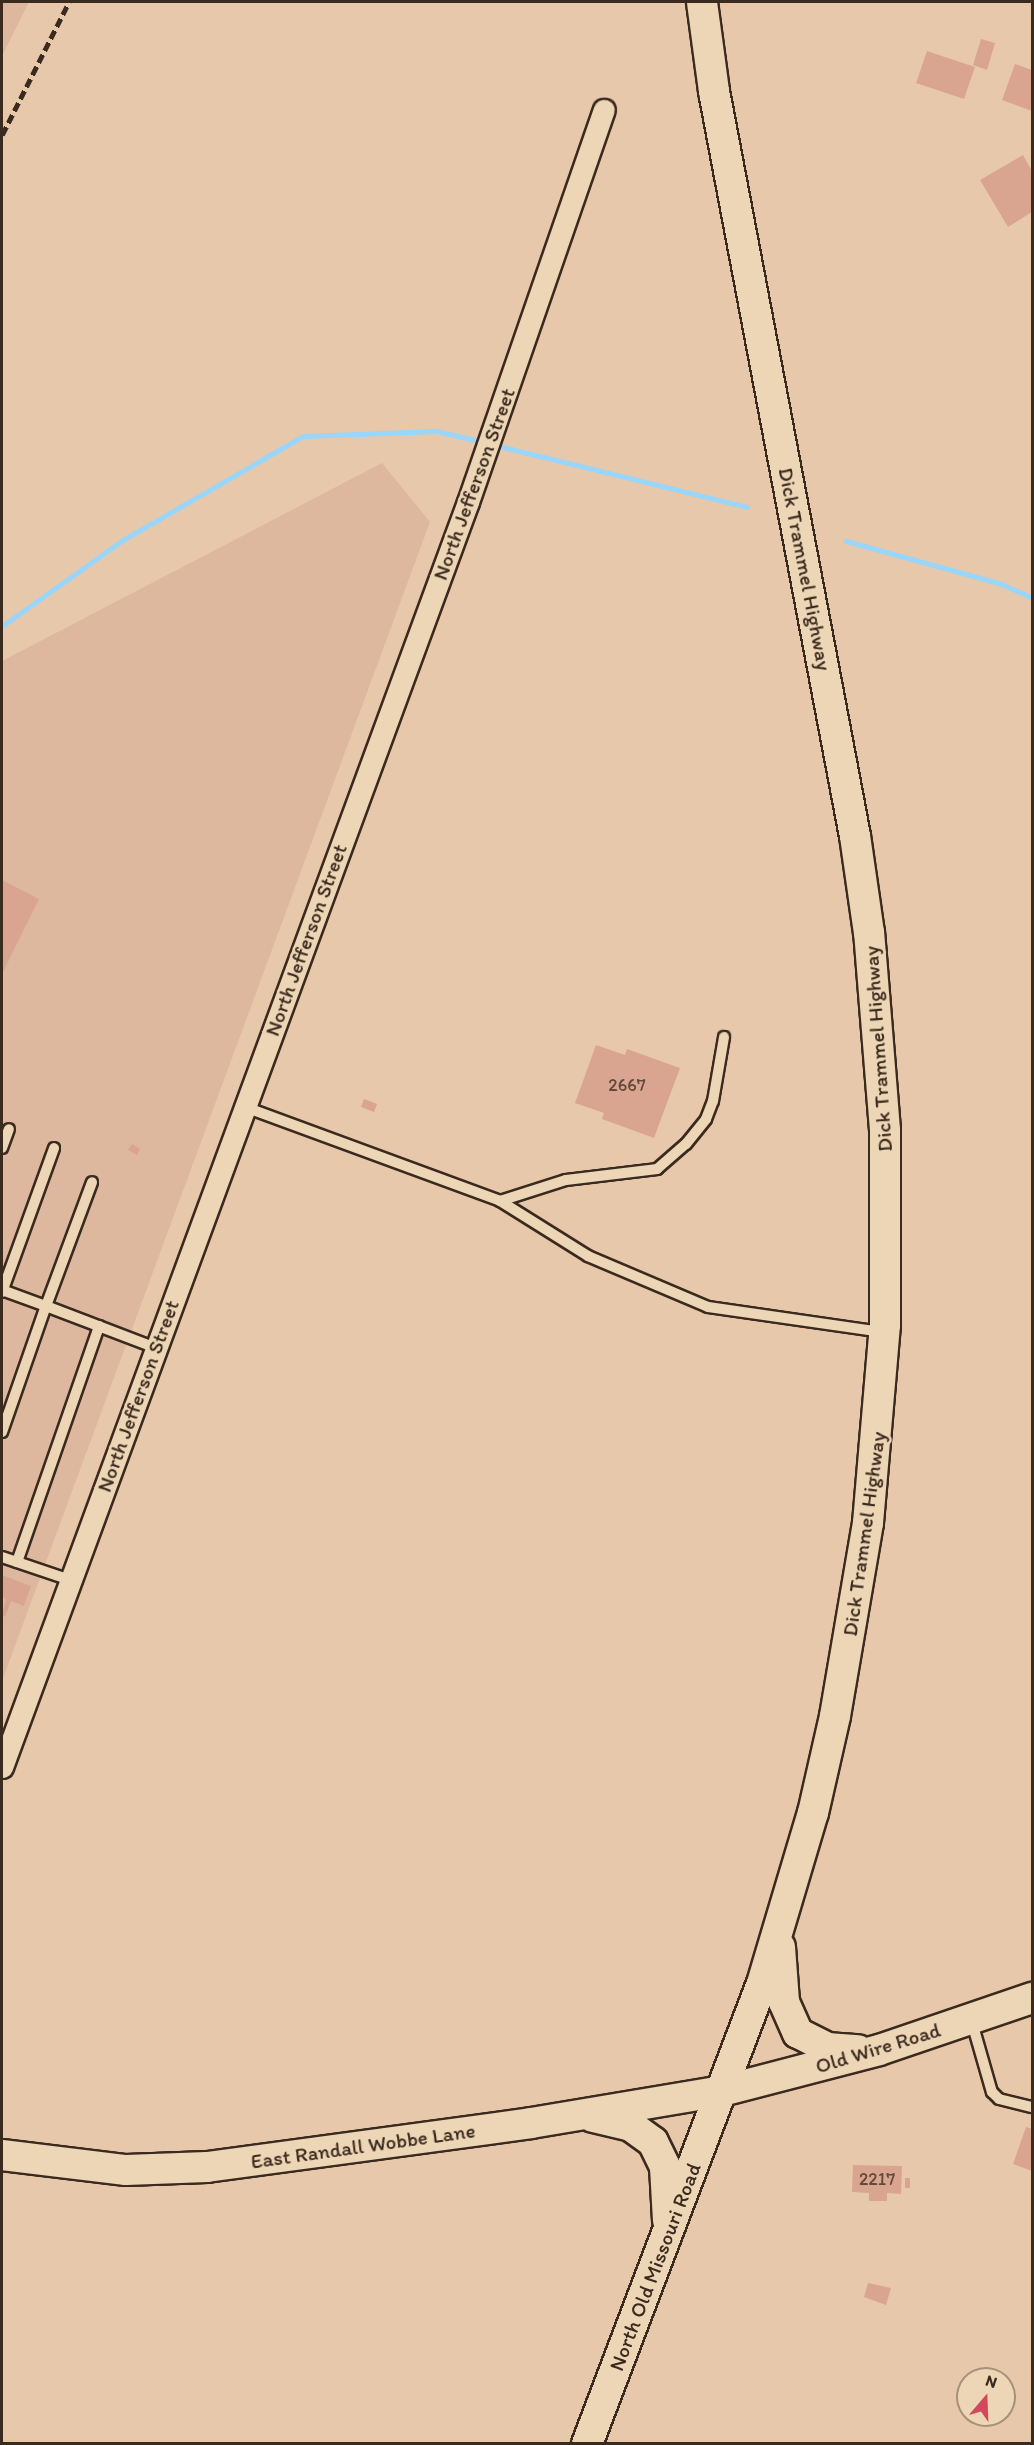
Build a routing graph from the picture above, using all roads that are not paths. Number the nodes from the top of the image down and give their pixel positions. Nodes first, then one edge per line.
1 (702, 2) edge
2 (604, 110) dead end
3 (724, 1037) dead end
4 (245, 1107) junction
5 (9, 1129) dead end
6 (2, 1148) edge
7 (54, 1148) dead end
8 (92, 1182) dead end
9 (500, 1201) junction
10 (2, 1291) edge
11 (46, 1306) junction
12 (99, 1326) junction
13 (885, 1333) junction
14 (156, 1348) junction
15 (2, 1432) edge
16 (2, 1557) edge
17 (17, 1562) junction
18 (70, 1580) junction
19 (2, 1767) edge
20 (779, 1934) junction
21 (1032, 1998) edge
22 (971, 2019) junction
23 (879, 2050) junction
24 (722, 2091) junction
25 (1032, 2107) edge
26 (580, 2115) junction
27 (2, 2155) edge
28 (669, 2232) junction
29 (587, 2444) edge

1 - 13 main road, Dick Trammel Highway
2 - 4 street, North Jefferson Street
3 - 9 lane
4 - 9 lane
4 - 14 street, North Jefferson Street
5 - 6 lane
7 - 10 lane
8 - 11 lane
9 - 13 lane
10 - 11 lane
11 - 12 lane
11 - 15 lane
12 - 14 lane
12 - 17 lane
13 - 20 main road, Dick Trammel Highway
14 - 18 street, North Jefferson Street
16 - 17 lane
17 - 18 lane
18 - 19 street, North Jefferson Street
20 - 23 main road
20 - 24 main road, Dick Trammel Highway
21 - 22 main road, Old Wire Road
22 - 23 main road, Old Wire Road
22 - 25 lane
23 - 24 main road, Old Wire Road
24 - 26 main road, East Randall Wobbe Lane
24 - 28 main road, North Old Missouri Road
26 - 27 main road, East Randall Wobbe Lane
26 - 28 main road
28 - 29 main road, North Old Missouri Road

